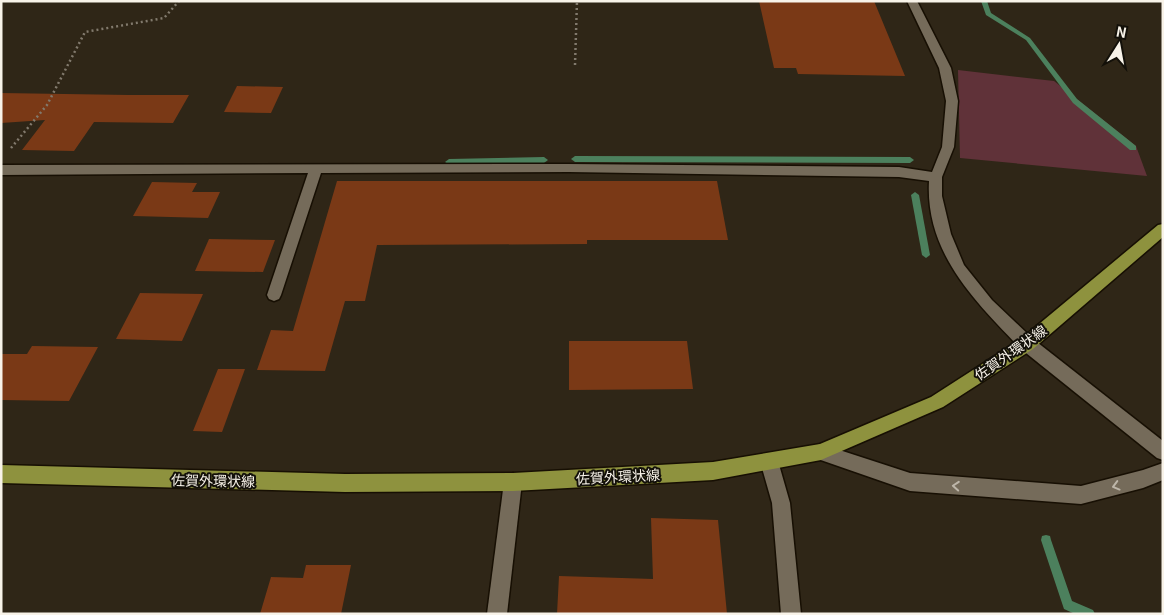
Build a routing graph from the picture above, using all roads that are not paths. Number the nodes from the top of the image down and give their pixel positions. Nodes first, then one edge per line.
1 (912, 1) edge
2 (1, 170) edge
3 (316, 170) junction
4 (936, 177) junction
5 (1163, 229) edge
6 (274, 296) dead end
7 (1026, 344) junction
8 (821, 452) junction
9 (1163, 452) edge
10 (769, 461) junction
11 (1163, 471) edge
12 (1, 474) edge
13 (513, 482) junction
14 (497, 614) edge
15 (791, 614) edge

1 - 4 street
2 - 3 street
3 - 4 street
3 - 6 street
4 - 7 street
5 - 7 main road, 佐賀外環状線
7 - 8 main road, 佐賀外環状線
7 - 9 street
8 - 10 main road, 佐賀外環状線
11 -> 8 street
10 - 13 main road, 佐賀外環状線
10 - 15 street
12 - 13 main road, 佐賀外環状線
13 - 14 street

